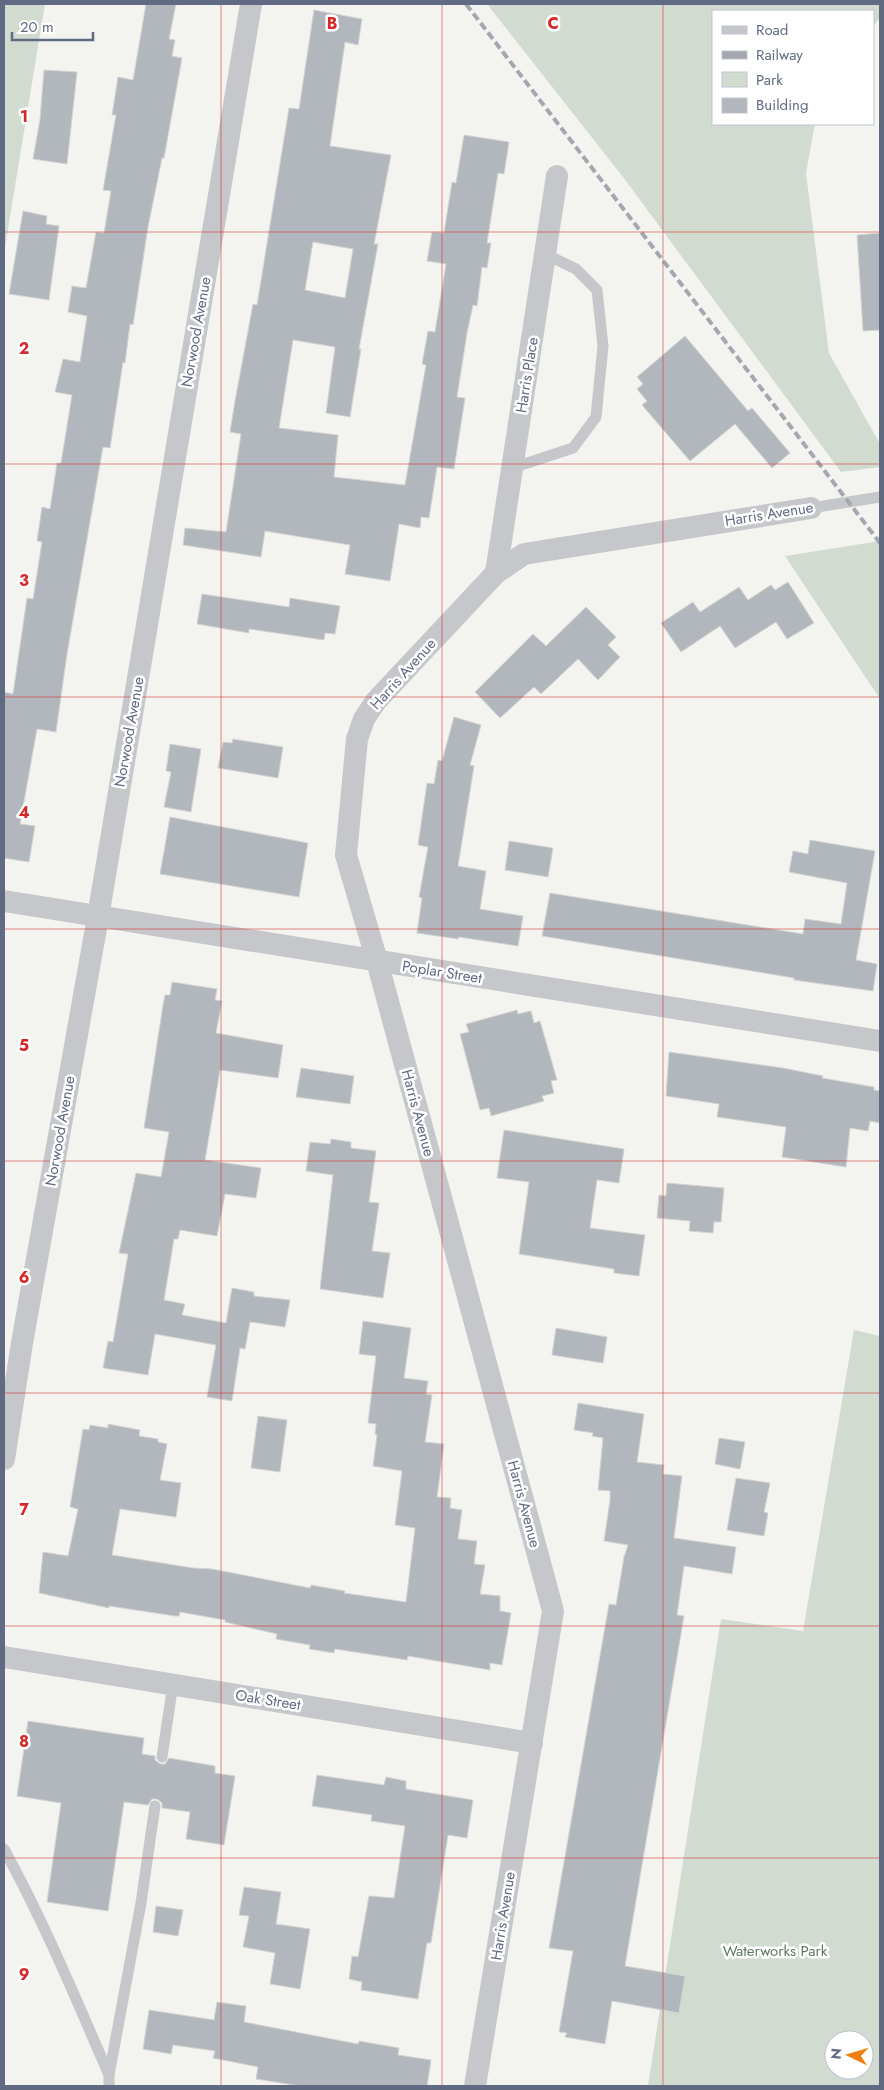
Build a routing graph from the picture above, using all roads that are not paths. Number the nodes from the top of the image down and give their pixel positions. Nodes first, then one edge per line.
1 (251, 4) edge
2 (557, 176) dead end
3 (545, 254) junction
4 (512, 468) junction
5 (880, 497) edge
6 (811, 508) joint
7 (496, 573) junction
8 (4, 901) edge
9 (98, 918) junction
10 (378, 961) junction
11 (880, 1041) edge
12 (13, 1342) edge
13 (4, 1459) edge
14 (4, 1657) edge
15 (173, 1684) junction
16 (532, 1744) junction
17 (162, 1757) dead end
18 (155, 1806) dead end
19 (4, 1849) edge
20 (109, 2081) edge
21 (475, 2086) edge

1 - 9 street, Norwood Avenue
2 - 3 street, Harris Place
3 - 4 street, Harris Place
3 - 4 lane
4 - 7 street, Harris Place
5 - 6 lane, Harris Avenue
6 - 7 street, Harris Avenue
7 - 10 street, Harris Avenue
8 - 9 street, Poplar Street
9 - 10 street, Poplar Street
9 - 12 street, Norwood Avenue
10 - 11 street, Poplar Street
10 - 16 street, Harris Avenue
12 - 13 street, Norwood Avenue
14 - 15 street, Oak Street
15 - 16 street, Oak Street
15 - 17 lane
16 - 21 street, Harris Avenue
18 - 20 lane
19 - 20 lane

